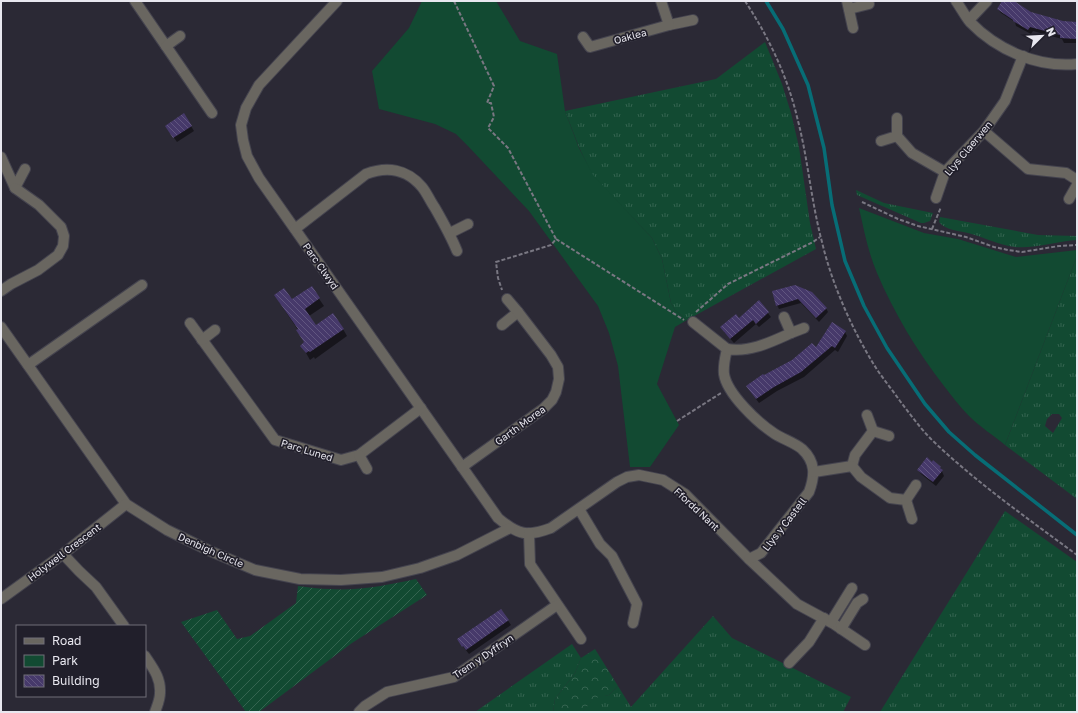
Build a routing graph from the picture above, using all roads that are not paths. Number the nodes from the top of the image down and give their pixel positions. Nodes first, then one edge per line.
1 (135, 1) edge
2 (337, 1) edge
3 (661, 1) edge
4 (956, 1) edge
5 (987, 1) edge
6 (869, 4) dead end
7 (848, 5) edge
8 (693, 20) dead end
9 (969, 20) junction
10 (670, 25) junction
11 (853, 28) dead end
12 (180, 36) dead end
13 (583, 37) dead end
14 (166, 46) junction
15 (1023, 56) junction
16 (1077, 64) edge
17 (212, 114) dead end
18 (897, 118) dead end
19 (984, 131) junction
20 (897, 136) junction
21 (881, 141) dead end
22 (1, 157) edge
23 (25, 169) dead end
24 (945, 172) junction
25 (1077, 180) edge
26 (1077, 185) edge
27 (15, 188) junction
28 (936, 198) road end
29 (1069, 199) dead end
30 (468, 224) dead end
31 (295, 229) junction
32 (450, 233) junction
33 (457, 251) dead end
34 (142, 285) dead end
35 (1, 291) edge
36 (508, 299) road end
37 (518, 312) junction
38 (784, 316) dead end
39 (693, 322) road end
40 (190, 323) dead end
41 (502, 325) dead end
42 (1, 327) edge
43 (804, 328) dead end
44 (215, 330) dead end
45 (791, 333) junction
46 (202, 340) junction
47 (727, 349) junction
48 (28, 365) junction
49 (420, 408) junction
50 (867, 415) dead end
51 (873, 431) junction
52 (889, 436) dead end
53 (359, 455) junction
54 (462, 466) junction
55 (852, 466) junction
56 (367, 469) dead end
57 (814, 472) junction
58 (916, 485) dead end
59 (906, 500) junction
60 (126, 504) junction
61 (579, 509) junction
62 (912, 519) dead end
63 (510, 528) junction
64 (529, 533) junction
65 (63, 554) junction
66 (749, 559) junction
67 (852, 588) dead end
68 (1, 599) edge
69 (863, 599) dead end
70 (557, 605) junction
71 (827, 620) junction
72 (633, 623) dead end
73 (123, 625) edge
74 (841, 629) junction
75 (581, 639) dead end
76 (865, 645) dead end
77 (146, 657) edge
78 (788, 663) dead end
79 (155, 712) edge
80 (359, 712) edge

1 - 14 street
2 - 31 street, Parc Clwyd
3 - 10 street
4 - 9 street
5 - 9 street
6 - 7 street
7 - 11 street
8 - 10 street, Oaklea
9 - 15 street
10 - 13 street, Oaklea
12 - 14 street
14 - 17 street
15 - 16 street
15 - 19 street, Llys Claerwen
18 - 20 street
19 - 24 street, Llys Claerwen
19 - 25 street
20 - 21 street
20 - 24 street
22 - 27 street
23 - 27 street
24 - 28 street, Llys Claerwen
26 - 29 street
27 - 35 street
30 - 32 street
31 - 32 street
31 - 49 street, Parc Clwyd
32 - 33 street
34 - 48 street
36 - 37 street, Garth Morea
37 - 41 street
37 - 54 street, Garth Morea
38 - 45 street
39 - 47 street
40 - 46 street, Parc Luned
42 - 48 street, Denbigh Circle
43 - 45 street
44 - 46 street
45 - 47 street
46 - 53 street, Parc Luned
47 - 57 street
48 - 60 street, Denbigh Circle
49 - 53 street, Parc Luned
49 - 54 street, Parc Clwyd
50 - 51 street
51 - 52 street
51 - 55 street
53 - 56 street
54 - 63 street, Parc Clwyd
55 - 57 street
55 - 59 street
57 - 66 street, Llys y Castell
58 - 59 street
59 - 62 street
60 - 63 street, Denbigh Circle
60 - 65 street, Holywell Crescent
61 - 64 street, Ffordd Nant
61 - 66 street, Ffordd Nant
61 - 72 street
63 - 64 street, Ffordd Nant
64 - 70 street
65 - 68 street, Holywell Crescent
65 - 73 street
66 - 71 street, Ffordd Nant
67 - 71 street
69 - 74 street
70 - 75 street
70 - 80 street, Trem y Dyffryn
71 - 74 street, Ffordd Nant
71 - 78 street
74 - 76 street, Ffordd Nant
77 - 79 street

